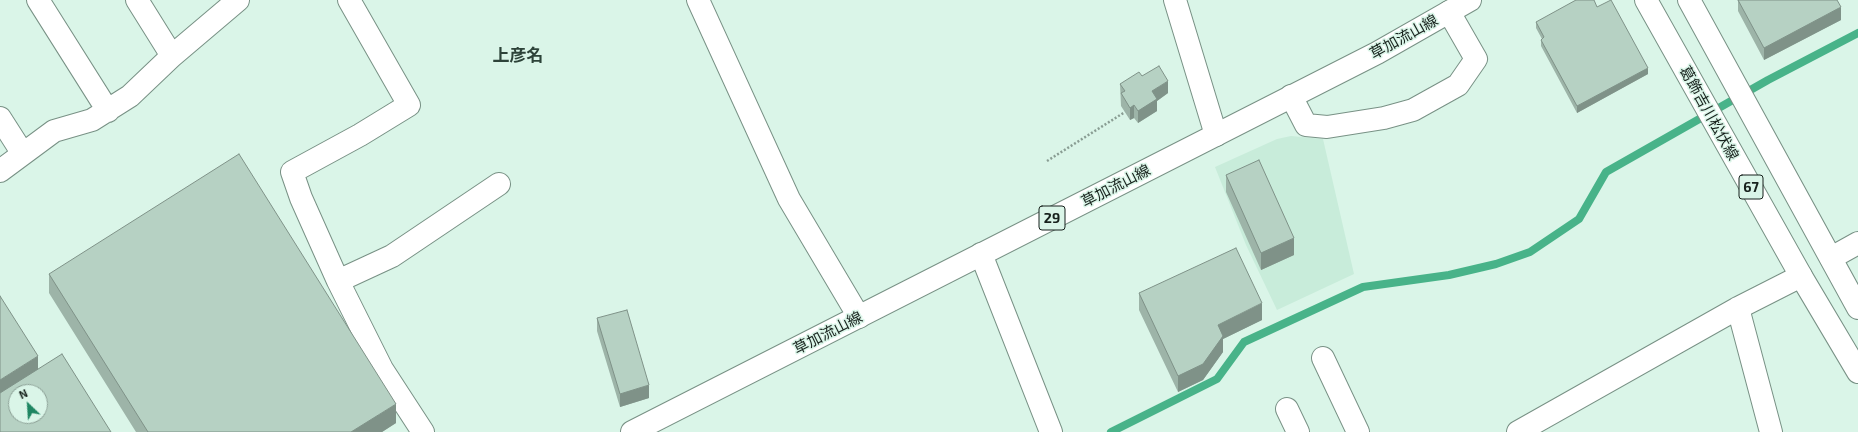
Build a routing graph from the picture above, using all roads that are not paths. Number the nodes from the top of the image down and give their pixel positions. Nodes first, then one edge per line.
1 (38, 0) edge
2 (137, 0) edge
3 (238, 0) edge
4 (349, 0) edge
5 (698, 0) edge
6 (1175, 0) edge
7 (1470, 0) edge
8 (1646, 0) edge
9 (1689, 0) edge
10 (1449, 12) junction
11 (172, 56) junction
12 (1291, 96) junction
13 (108, 111) junction
14 (0, 118) edge
15 (1216, 135) junction
16 (23, 154) junction
17 (0, 171) edge
18 (499, 184) dead end
19 (1858, 243) edge
20 (981, 254) junction
21 (1831, 258) junction
22 (1801, 276) junction
23 (338, 281) junction
24 (1738, 308) junction
25 (1858, 308) edge
26 (859, 317) junction
27 (1323, 358) dead end
28 (1858, 372) edge
29 (1287, 409) dead end
30 (423, 432) edge
31 (632, 432) edge
32 (1051, 432) edge
33 (1298, 432) edge
34 (1358, 432) edge
35 (1518, 432) edge
36 (1771, 432) edge

1 - 13 main road
2 - 11 main road
3 - 11 main road
4 - 23 main road
5 - 26 main road
6 - 15 main road
7 - 10 main road, 草加流山線 / 29
8 - 22 main road, 葛飾吉川松伏線 / 67
9 - 21 main road, 67
10 - 12 main road, 草加流山線 / 29
10 - 12 main road
11 - 13 main road
12 - 15 main road, 草加流山線 / 29
13 - 16 main road
14 - 16 main road
15 - 20 main road, 草加流山線 / 29
16 - 17 main road
18 - 23 main road
19 - 21 main road
20 - 26 main road, 草加流山線 / 29
20 - 32 main road
21 - 25 main road, 67
22 - 24 main road
22 - 28 main road, 葛飾吉川松伏線 / 67
23 - 30 main road
24 - 35 main road
24 - 36 main road
26 - 31 main road, 草加流山線 / 29
27 - 34 main road
29 - 33 main road

